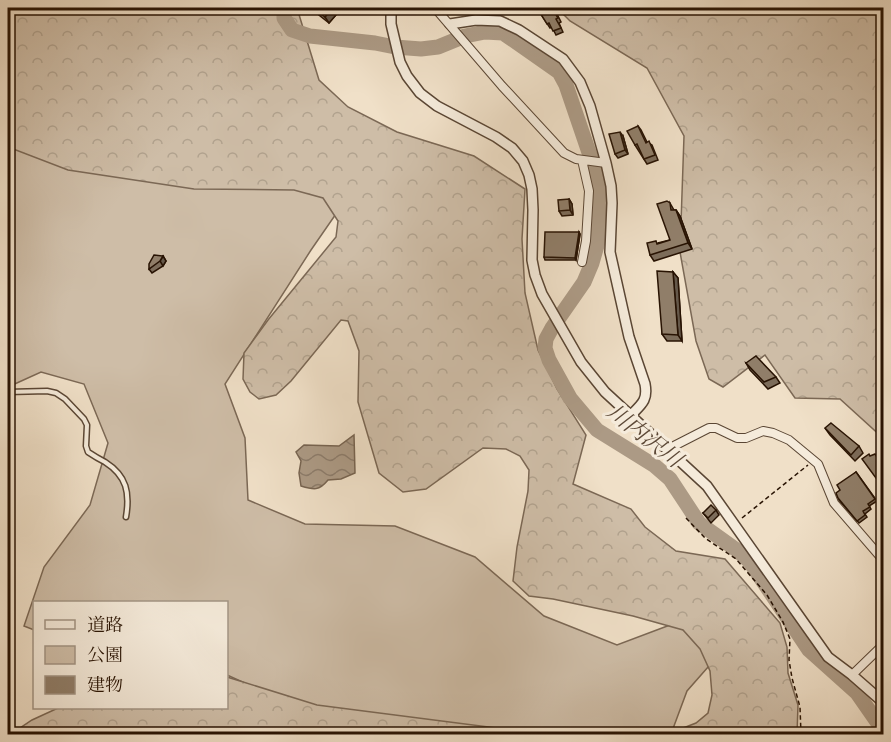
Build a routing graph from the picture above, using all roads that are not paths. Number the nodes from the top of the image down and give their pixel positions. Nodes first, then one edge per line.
1 (391, 8) edge
2 (435, 8) edge
3 (450, 24) junction
4 (583, 160) junction
5 (603, 162) junction
6 (582, 262) dead end
7 (8, 392) edge
8 (631, 416) junction
9 (668, 449) junction
10 (126, 517) dead end
11 (884, 561) edge
12 (884, 644) edge
13 (852, 675) junction
14 (884, 703) edge

1 - 8 street
2 - 3 street
3 - 4 street
3 - 5 street
4 - 5 street
4 - 6 street
5 - 8 street
7 - 10 lane
8 - 9 street
9 - 11 street
9 - 13 street
12 - 13 street
13 - 14 street

